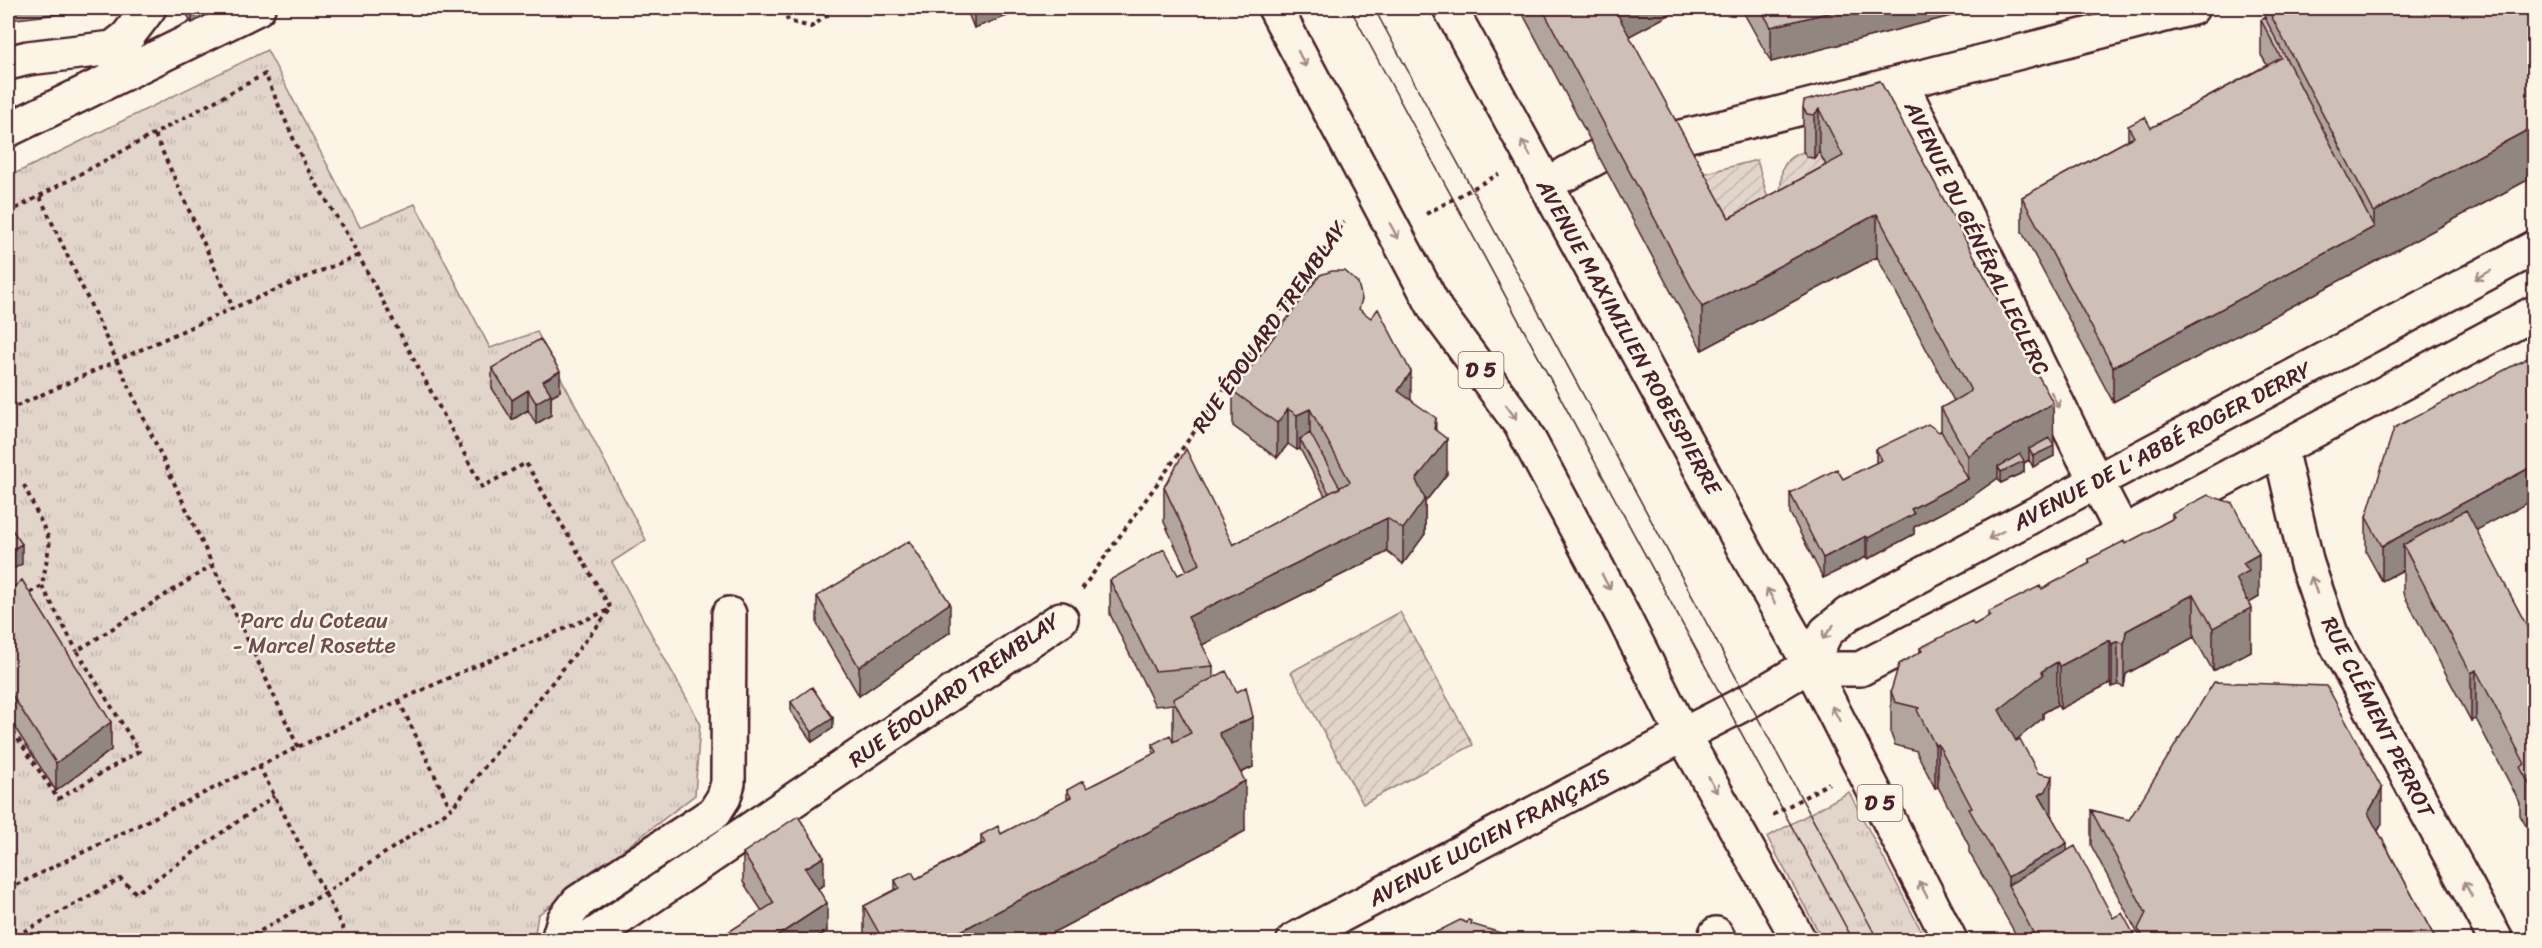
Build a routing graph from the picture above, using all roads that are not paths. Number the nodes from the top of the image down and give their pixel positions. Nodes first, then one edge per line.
1 (149, 8) edge
2 (258, 8) edge
3 (1275, 8) edge
4 (1450, 8) edge
5 (2192, 8) edge
6 (8, 63) edge
7 (1901, 83) junction
8 (8, 130) edge
9 (1663, 141) edge
10 (1599, 156) edge
11 (1566, 174) dead end
12 (2535, 248) edge
13 (2535, 313) edge
14 (2280, 448) junction
15 (2096, 481) junction
16 (2124, 533) junction
17 (729, 614) dead end
18 (1061, 619) road end
19 (1810, 665) junction
20 (1683, 735) junction
21 (558, 940) edge
22 (587, 940) edge
23 (1294, 940) edge
24 (1799, 940) edge
25 (1950, 940) edge
26 (2496, 940) edge

1 - 6 main road
2 - 8 main road
3 -> 20 main road, D 5
19 -> 4 main road, AVENUE MAXIMILIEN ROBESPIERRE / D 5
5 - 7 main road, AVENUE DU GÉNÉRAL LECLERC
7 - 9 main road
7 -> 15 main road, AVENUE DU GÉNÉRAL LECLERC
10 - 11 main road
12 -> 15 main road, AVENUE DE L'ABBÉ ROGER DERRY
13 - 14 main road
14 - 16 main road
26 -> 14 main road, RUE CLÉMENT PERROT
15 - 16 main road, AVENUE DU GÉNÉRAL LECLERC
15 -> 19 main road, AVENUE DE L'ABBÉ ROGER DERRY
16 - 19 main road
17 - 21 main road
18 - 22 main road, RUE ÉDOUARD TREMBLAY
19 - 20 main road
25 -> 19 main road, D 5
20 - 23 main road, AVENUE LUCIEN FRANÇAIS
20 -> 24 main road, D 5

